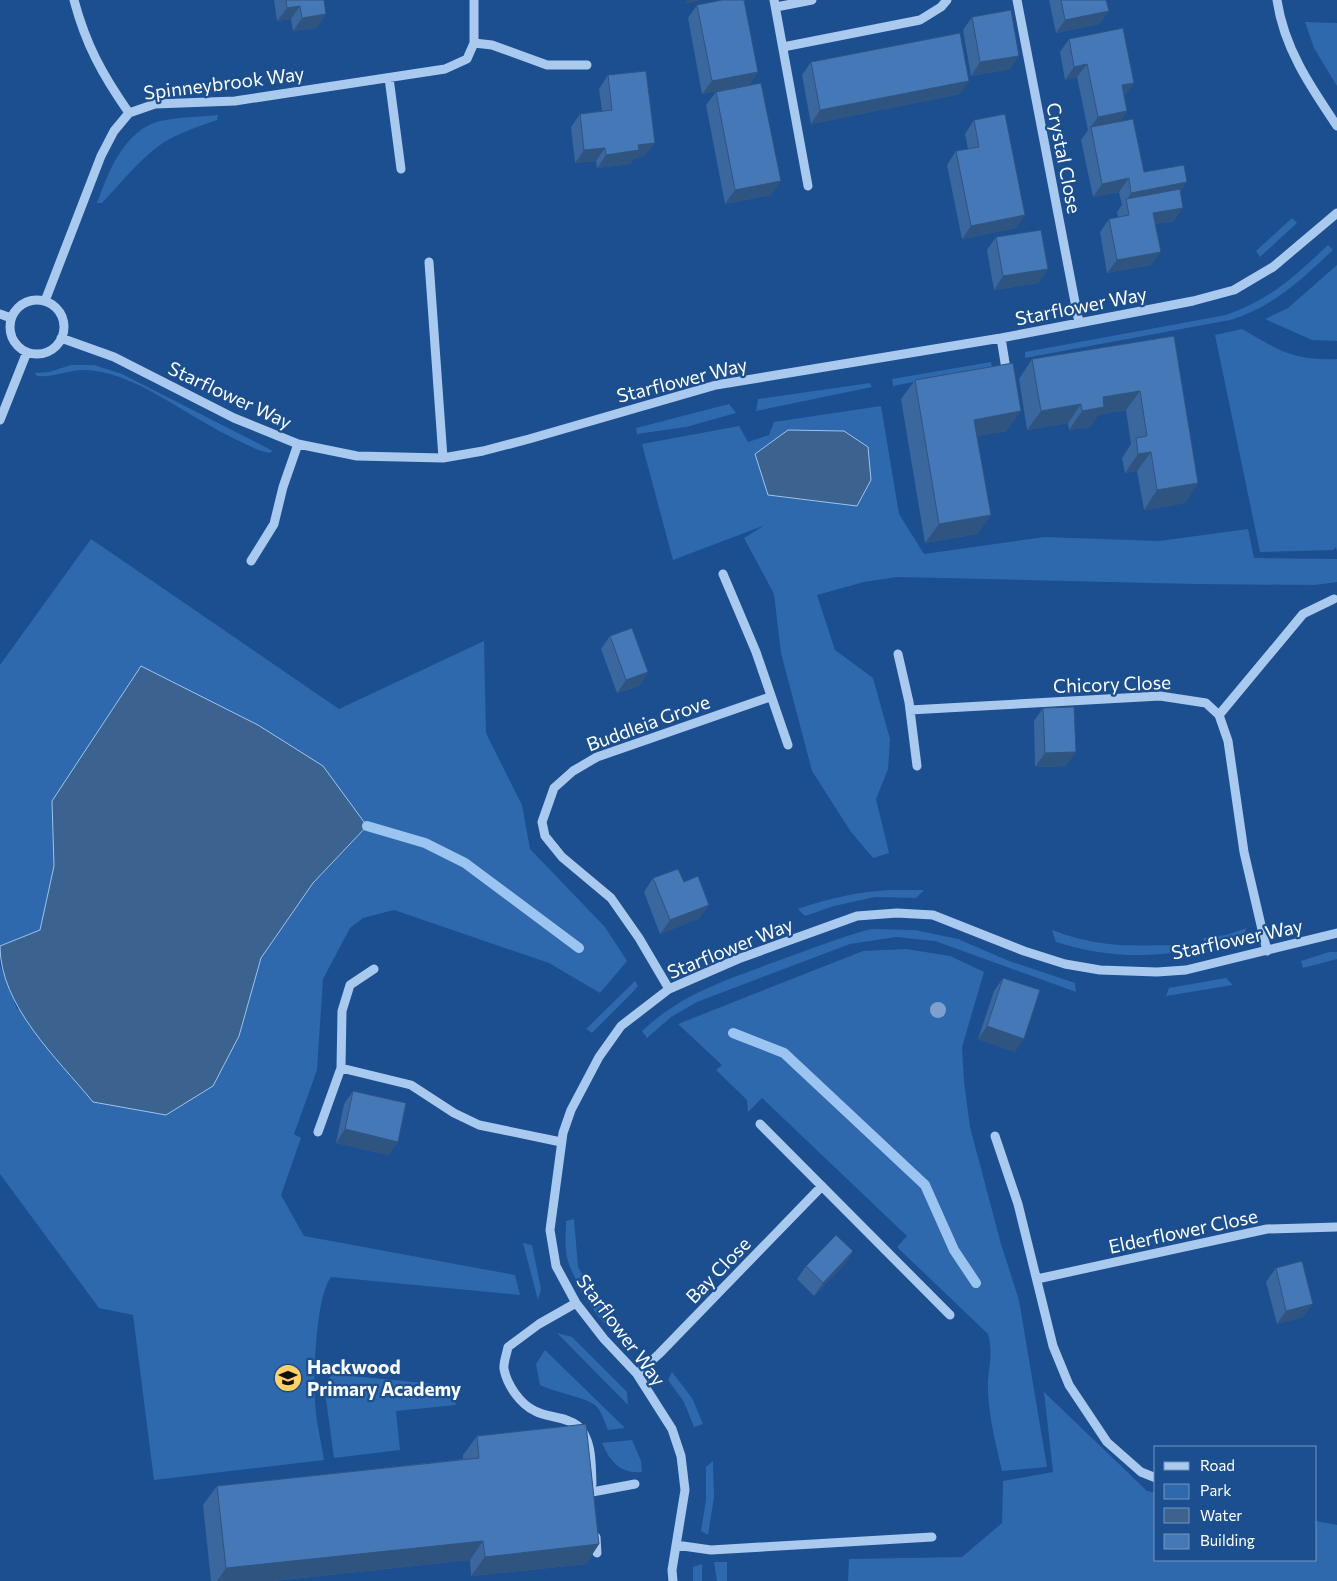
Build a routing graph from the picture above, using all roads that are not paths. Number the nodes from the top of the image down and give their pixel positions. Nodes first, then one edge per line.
1 (74, 0) edge
2 (474, 0) edge
3 (812, 0) edge
4 (946, 0) edge
5 (1017, 0) edge
6 (1277, 0) edge
7 (775, 4) edge
8 (474, 43) junction
9 (783, 47) junction
10 (587, 65) dead end
11 (389, 78) junction
12 (129, 112) junction
13 (1337, 126) edge
14 (401, 169) dead end
15 (808, 186) dead end
16 (1337, 213) edge
17 (430, 262) dead end
18 (46, 301) junction
19 (0, 314) edge
20 (11, 318) junction
21 (1079, 323) junction
22 (61, 338) junction
23 (1001, 338) junction
24 (27, 352) junction
25 (1010, 386) edge
26 (0, 420) edge
27 (298, 444) junction
28 (443, 458) junction
29 (251, 561) dead end
30 (722, 574) dead end
31 (1334, 599) dead end
32 (898, 654) dead end
33 (770, 697) junction
34 (910, 710) junction
35 (1219, 715) junction
36 (788, 745) dead end
37 (917, 766) dead end
38 (1337, 933) edge
39 (1267, 951) junction
40 (374, 970) dead end
41 (669, 989) junction
42 (341, 1068) junction
43 (760, 1124) dead end
44 (318, 1132) dead end
45 (995, 1136) dead end
46 (561, 1142) junction
47 (822, 1186) junction
48 (1337, 1227) edge
49 (1037, 1279) junction
50 (576, 1303) junction
51 (950, 1315) dead end
52 (637, 1374) junction
53 (1154, 1477) edge
54 (635, 1484) dead end
55 (595, 1527) edge
56 (932, 1537) dead end
57 (676, 1545) junction
58 (597, 1553) edge
59 (673, 1581) edge

1 - 12 street
2 - 8 street
3 - 7 street
4 - 9 street
5 - 21 street, Crystal Close
6 - 13 street
7 - 9 street
8 - 10 street
8 - 11 street, Spinneybrook Way
9 - 15 street
11 - 12 street, Spinneybrook Way
11 - 14 street
12 - 18 street, Spinneybrook Way
16 - 21 street, Starflower Way
17 - 28 street
18 - 20 street
18 - 22 street
19 - 20 street
20 - 24 street
21 - 23 street, Starflower Way
22 - 24 street
22 - 27 street, Starflower Way
23 - 25 street
23 - 28 street, Starflower Way
24 - 26 street
27 - 28 street, Starflower Way
27 - 29 street
30 - 33 street
31 - 35 street
32 - 34 street
33 - 36 street
33 - 41 street, Buddleia Grove
34 - 35 street, Chicory Close
34 - 37 street
35 - 39 street
38 - 39 street, Starflower Way
39 - 41 street, Starflower Way
40 - 42 street
41 - 46 street, Starflower Way
42 - 44 street
42 - 46 street
43 - 47 street
45 - 49 street
46 - 50 street, Starflower Way
47 - 51 street
47 - 52 street, Bay Close
48 - 49 street, Elderflower Close
49 - 53 street
50 - 52 street, Starflower Way
50 - 54 street
52 - 57 street, Starflower Way
55 - 58 street
56 - 57 street
57 - 59 street, Starflower Way

